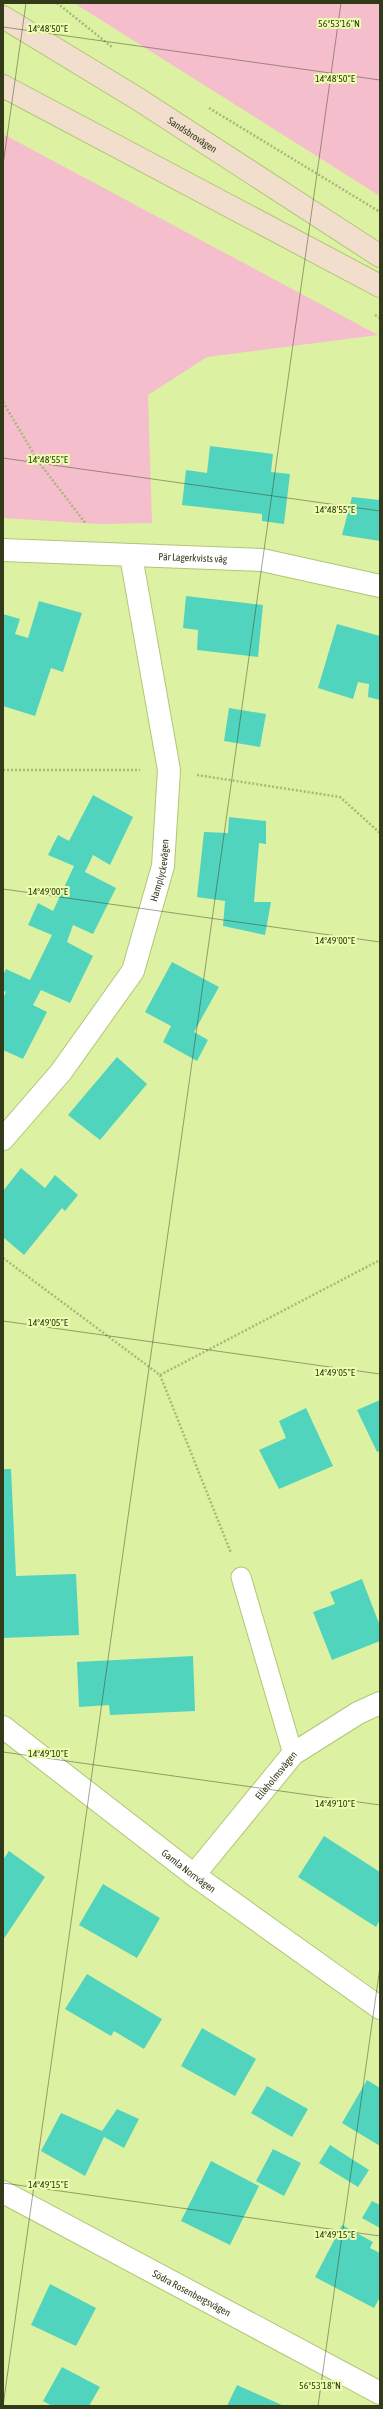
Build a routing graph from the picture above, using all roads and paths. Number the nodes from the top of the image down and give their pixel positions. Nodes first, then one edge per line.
1 (57, 3) edge
2 (3, 16) edge
3 (118, 52) dead end
4 (3, 86) edge
5 (206, 106) dead end
6 (380, 212) edge
7 (380, 256) edge
8 (380, 286) edge
9 (3, 402) edge
10 (3, 550) edge
11 (109, 554) junction
12 (130, 556) junction
13 (380, 586) edge
14 (3, 1139) edge
15 (3, 1258) edge
16 (380, 1260) edge
17 (160, 1375) junction
18 (241, 1577) joint
19 (380, 1703) edge
20 (3, 1727) edge
21 (293, 1754) junction
22 (194, 1875) junction
23 (380, 2008) edge
24 (3, 2192) edge
25 (380, 2393) edge

1 - 3 path
2 - 7 main road, Sandsbrovägen
4 - 8 main road
5 - 6 path
9 - 11 path
10 - 11 street, Pär Lagerkvists väg
11 - 12 street, Pär Lagerkvists väg
12 - 13 street, Pär Lagerkvists väg
12 - 14 street, Hamplyckevägen
15 - 17 path
16 - 17 path
17 - 18 path
18 - 21 lane
19 - 21 street, Elleholmsvägen
20 - 22 street, Gamla Norrvägen
21 - 22 street, Elleholmsvägen
22 - 23 street, Gamla Norrvägen
24 - 25 street, Södra Rosenbergsvägen

